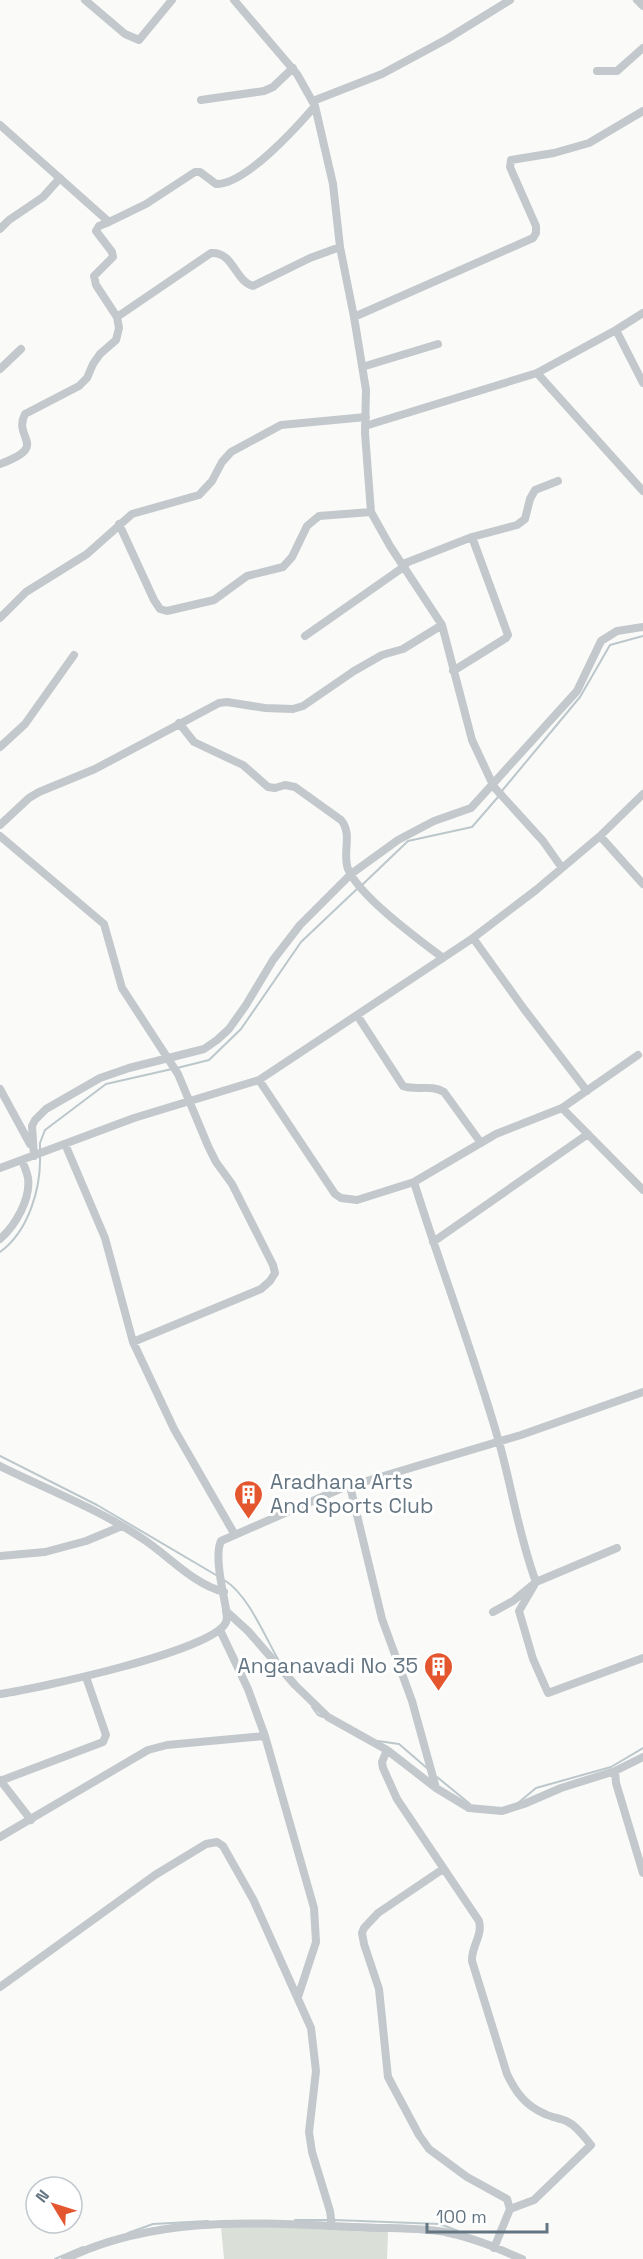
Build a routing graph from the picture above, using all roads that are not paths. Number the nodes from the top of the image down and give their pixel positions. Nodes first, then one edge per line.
1 (85, 0) edge
2 (172, 0) edge
3 (234, 0) edge
4 (510, 0) edge
5 (637, 0) edge
6 (643, 6) edge
7 (643, 48) edge
8 (293, 68) junction
9 (597, 71) dead end
10 (201, 100) dead end
11 (314, 103) junction
12 (643, 111) edge
13 (0, 125) edge
14 (60, 178) junction
15 (109, 222) junction
16 (0, 229) edge
17 (340, 247) junction
18 (643, 313) edge
19 (117, 317) junction
20 (354, 317) junction
21 (616, 330) junction
22 (438, 344) dead end
23 (21, 350) dead end
24 (362, 368) junction
25 (0, 369) edge
26 (537, 373) junction
27 (643, 383) edge
28 (365, 421) junction
29 (0, 464) edge
30 (558, 481) dead end
31 (643, 491) edge
32 (371, 512) junction
33 (119, 524) junction
34 (472, 537) junction
35 (404, 565) junction
36 (0, 618) edge
37 (442, 625) junction
38 (643, 627) edge
39 (305, 636) dead end
40 (74, 655) dead end
41 (453, 671) junction
42 (179, 723) junction
43 (0, 747) edge
44 (493, 785) junction
45 (643, 794) edge
46 (0, 825) edge
47 (0, 836) edge
48 (600, 836) junction
49 (562, 868) junction
50 (352, 876) junction
51 (643, 884) edge
52 (473, 938) junction
53 (442, 958) junction
54 (357, 1015) junction
55 (638, 1055) dead end
56 (170, 1060) junction
57 (259, 1080) junction
58 (0, 1089) edge
59 (587, 1091) junction
60 (190, 1101) junction
61 (562, 1108) junction
62 (588, 1134) junction
63 (481, 1143) junction
64 (65, 1144) junction
65 (34, 1152) junction
66 (22, 1160) junction
67 (0, 1168) edge
68 (414, 1182) junction
69 (643, 1190) edge
70 (0, 1239) edge
71 (433, 1242) junction
72 (134, 1342) junction
73 (643, 1392) edge
74 (499, 1442) junction
75 (0, 1466) edge
76 (350, 1486) junction
77 (122, 1526) junction
78 (235, 1535) junction
79 (617, 1548) dead end
80 (0, 1556) edge
81 (536, 1582) junction
82 (221, 1589) junction
83 (226, 1611) junction
84 (493, 1612) dead end
85 (220, 1630) junction
86 (643, 1658) edge
87 (86, 1677) junction
88 (0, 1694) edge
89 (265, 1736) junction
90 (387, 1750) junction
91 (643, 1757) edge
92 (615, 1771) junction
93 (0, 1780) edge
94 (436, 1788) junction
95 (31, 1820) junction
96 (0, 1837) edge
97 (443, 1869) junction
98 (643, 1873) edge
99 (0, 1987) edge
100 (298, 1997) junction
101 (510, 2209) junction
102 (332, 2224) junction
103 (494, 2248) junction
104 (65, 2259) edge
105 (522, 2259) edge

1 - 2 street
3 - 8 street
4 - 11 street
5 - 6 street
7 - 9 street
8 - 10 street
8 - 11 street
11 - 15 street
11 - 17 street
12 - 20 street
13 - 14 street
14 - 15 street
14 - 16 street
15 - 19 street
17 - 19 street
17 - 20 street
18 - 21 street
19 - 29 street
20 - 24 street
21 - 26 street
21 - 27 street
22 - 24 street
23 - 25 street
24 - 28 street
26 - 28 street
26 - 31 street
28 - 32 street
28 - 33 street
30 - 34 street
32 - 33 street
32 - 35 street
33 - 36 street
34 - 35 street
34 - 41 street
35 - 37 street
35 - 39 street
37 - 41 street
37 - 42 street
38 - 44 street
40 - 43 street
41 - 44 street
42 - 46 street
42 - 50 street
44 - 49 street
44 - 50 street
45 - 48 street
47 - 56 street
48 - 49 street
48 - 51 street
49 - 52 street
50 - 53 street
50 - 56 street
52 - 53 street
52 - 59 street
53 - 54 street
54 - 57 street
54 - 63 street
55 - 59 street
56 - 60 street
56 - 65 street
57 - 60 street
57 - 68 street
58 - 65 street
59 - 61 street
60 - 64 street
60 - 72 street
61 - 62 street
61 - 63 street
62 - 69 street
62 - 71 street
63 - 68 street
64 - 65 street
64 - 72 street
65 - 66 street
66 - 67 street
66 - 70 street
68 - 71 street
71 - 74 street
72 - 78 street
73 - 74 street
74 - 76 street
74 - 81 street
75 - 77 street
76 - 78 street
76 - 94 street
77 - 80 street
77 - 82 street
78 - 82 street
79 - 81 street
81 - 84 street
81 - 86 street
82 - 83 street
83 - 85 street
83 - 90 street
85 - 87 street
85 - 89 street
87 - 88 street
87 - 93 street
89 - 95 street
89 - 100 street
90 - 94 street
90 - 97 street
91 - 92 street
92 - 94 street
92 - 98 street
93 - 95 street
95 - 96 street
97 - 101 street
97 - 101 street
99 - 100 street
100 - 102 street
101 - 103 street
102 - 103 street
102 - 104 street
103 - 105 street

